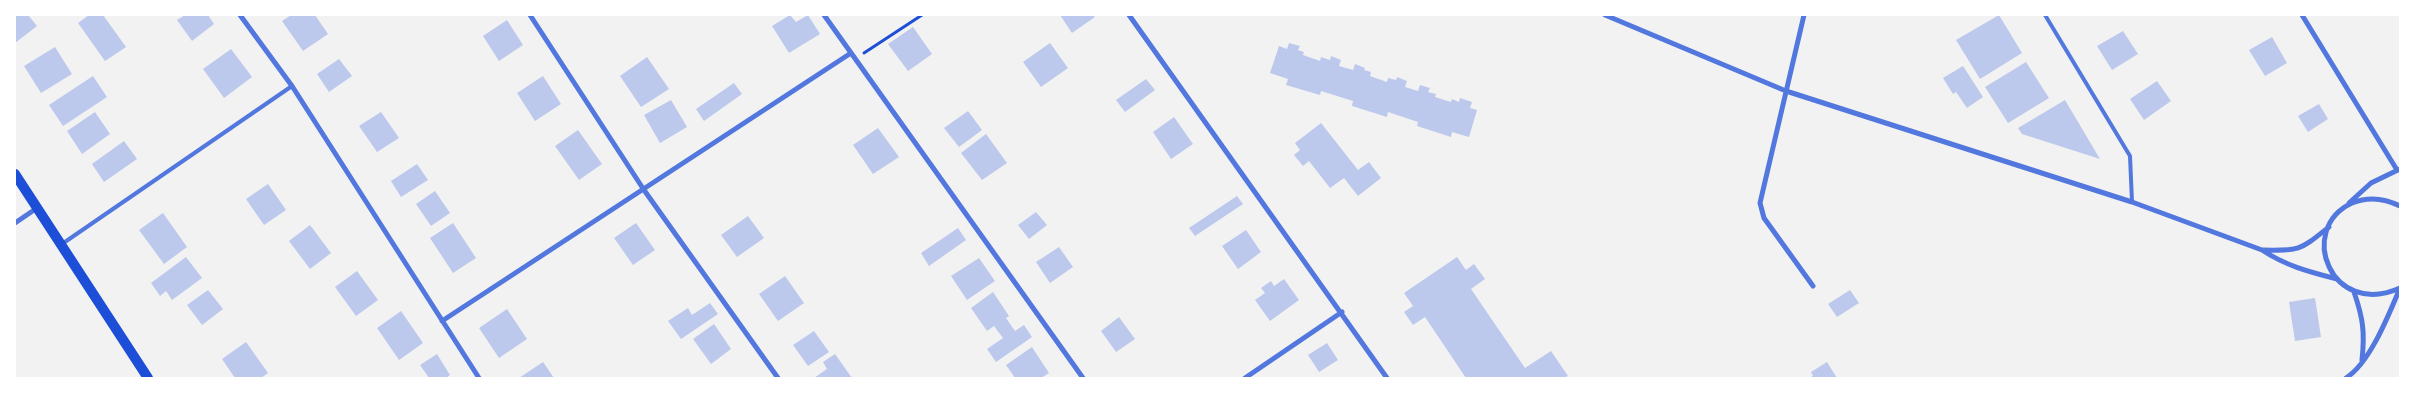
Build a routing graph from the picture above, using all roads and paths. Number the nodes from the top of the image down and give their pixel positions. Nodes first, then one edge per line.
1 (240, 15) edge
2 (530, 15) edge
3 (824, 15) edge
4 (922, 15) edge
5 (1129, 15) edge
6 (1605, 15) edge
7 (1804, 15) edge
8 (2045, 15) edge
9 (2302, 15) edge
10 (851, 53) junction
11 (855, 59) junction
12 (292, 86) junction
13 (1786, 90) junction
14 (2399, 169) edge
15 (15, 174) edge
16 (644, 190) junction
17 (2132, 202) junction
18 (2400, 206) edge
19 (38, 208) junction
20 (2336, 215) junction
21 (15, 223) edge
22 (2329, 227) junction
23 (62, 244) junction
24 (2262, 250) junction
25 (2337, 279) junction
26 (1813, 286) dead end
27 (2400, 288) edge
28 (2354, 292) junction
29 (1342, 312) junction
30 (442, 321) junction
31 (2362, 360) junction
32 (148, 378) edge
33 (479, 378) edge
34 (778, 378) edge
35 (1083, 378) edge
36 (1245, 378) edge
37 (1387, 378) edge
38 (2346, 378) edge

1 - 12 street
2 - 16 street
3 - 10 street
4 - 11 path
5 - 29 street
6 - 13 street
7 - 13 street
8 - 17 lane
9 - 14 street
10 - 11 street
10 - 16 street
11 - 35 street
12 - 23 lane
12 - 30 street
13 - 17 street
13 - 26 street
14 - 20 street
15 - 19 main road
16 - 30 street
16 - 34 street
17 - 24 street
18 - 20 street
19 - 21 street
19 - 23 main road
20 - 22 street
22 - 24 street
22 - 25 street
23 - 32 main road
24 - 25 street
25 - 28 street
27 - 28 street
27 - 31 street
28 - 31 street
29 - 36 street
29 - 37 street
30 - 33 street
31 - 38 street

